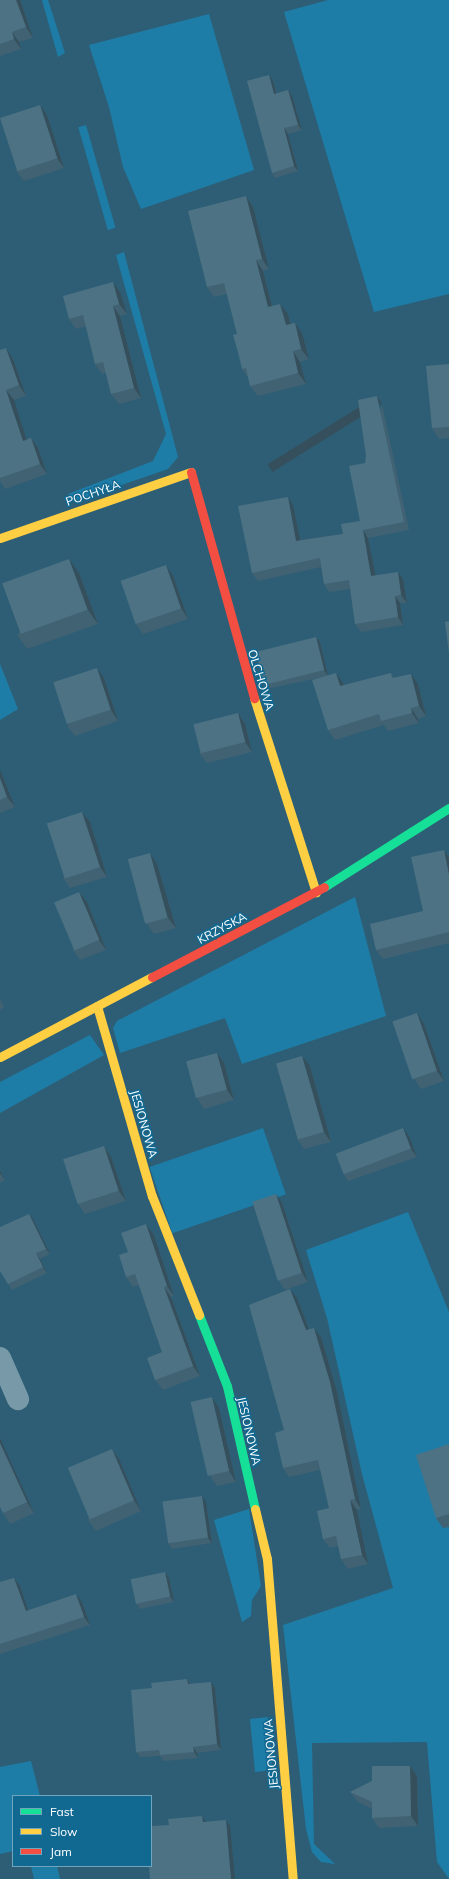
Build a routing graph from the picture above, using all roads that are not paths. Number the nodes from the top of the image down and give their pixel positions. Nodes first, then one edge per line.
1 (193, 471) joint
2 (0, 538) edge
3 (449, 808) edge
4 (316, 892) junction
5 (97, 1006) junction
6 (0, 1057) edge
7 (0, 1358) edge
8 (18, 1399) dead end
9 (293, 1879) edge

1 - 2 street, POCHYŁA
1 - 4 street, OLCHOWA
3 - 4 street, KRZYSKA
4 - 5 street, KRZYSKA
5 - 6 street, KRZYSKA
5 - 9 street, JESIONOWA
7 - 8 street

